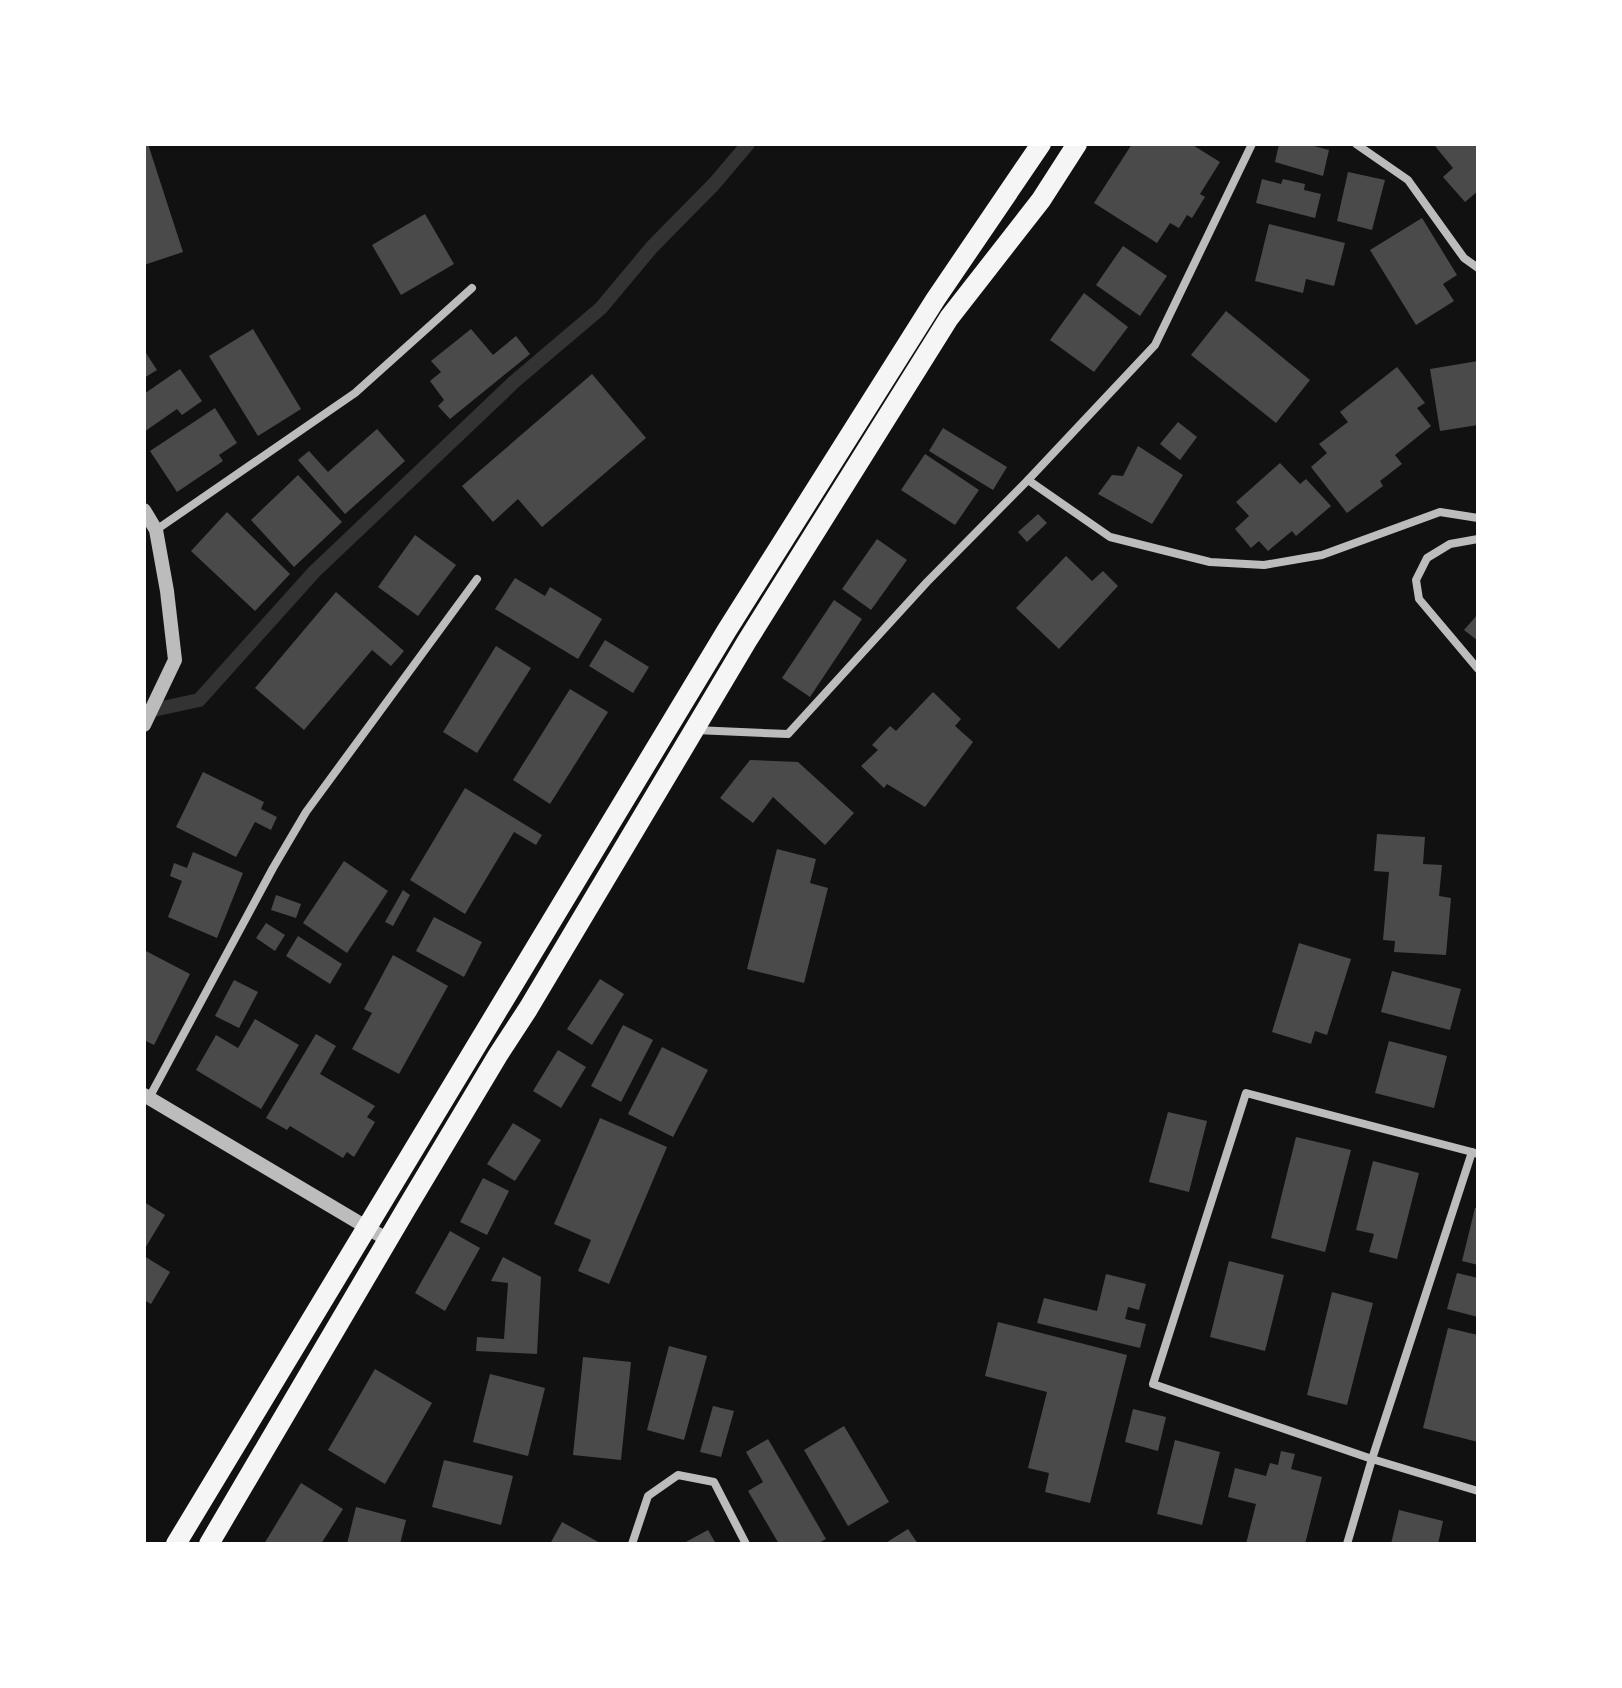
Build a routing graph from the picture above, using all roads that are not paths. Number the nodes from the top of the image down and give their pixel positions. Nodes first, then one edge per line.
1 (1041, 144) edge
2 (1077, 144) edge
3 (1252, 144) edge
4 (1356, 144) edge
5 (1478, 268) edge
6 (472, 288) dead end
7 (1028, 480) junction
8 (144, 510) edge
9 (1478, 518) edge
10 (156, 530) junction
11 (1478, 539) edge
12 (477, 579) dead end
13 (1478, 669) edge
14 (144, 725) edge
15 (694, 730) junction
16 (146, 1097) edge
17 (1475, 1153) edge
18 (367, 1228) junction
19 (388, 1240) junction
20 (1372, 1459) junction
21 (1478, 1491) edge
22 (176, 1544) edge
23 (209, 1544) edge
24 (632, 1544) edge
25 (746, 1544) edge
26 (1347, 1544) edge

1 - 18 main road
2 - 15 main road
3 - 7 street
4 - 5 street
6 - 10 street
7 - 9 street
7 - 15 street
8 - 10 street
10 - 14 street
11 - 13 street
12 - 16 street
15 - 19 main road
16 - 18 street
17 - 20 street
17 - 20 street
18 - 19 street
18 - 22 main road
19 - 23 main road
20 - 21 street
20 - 26 street
24 - 25 street

